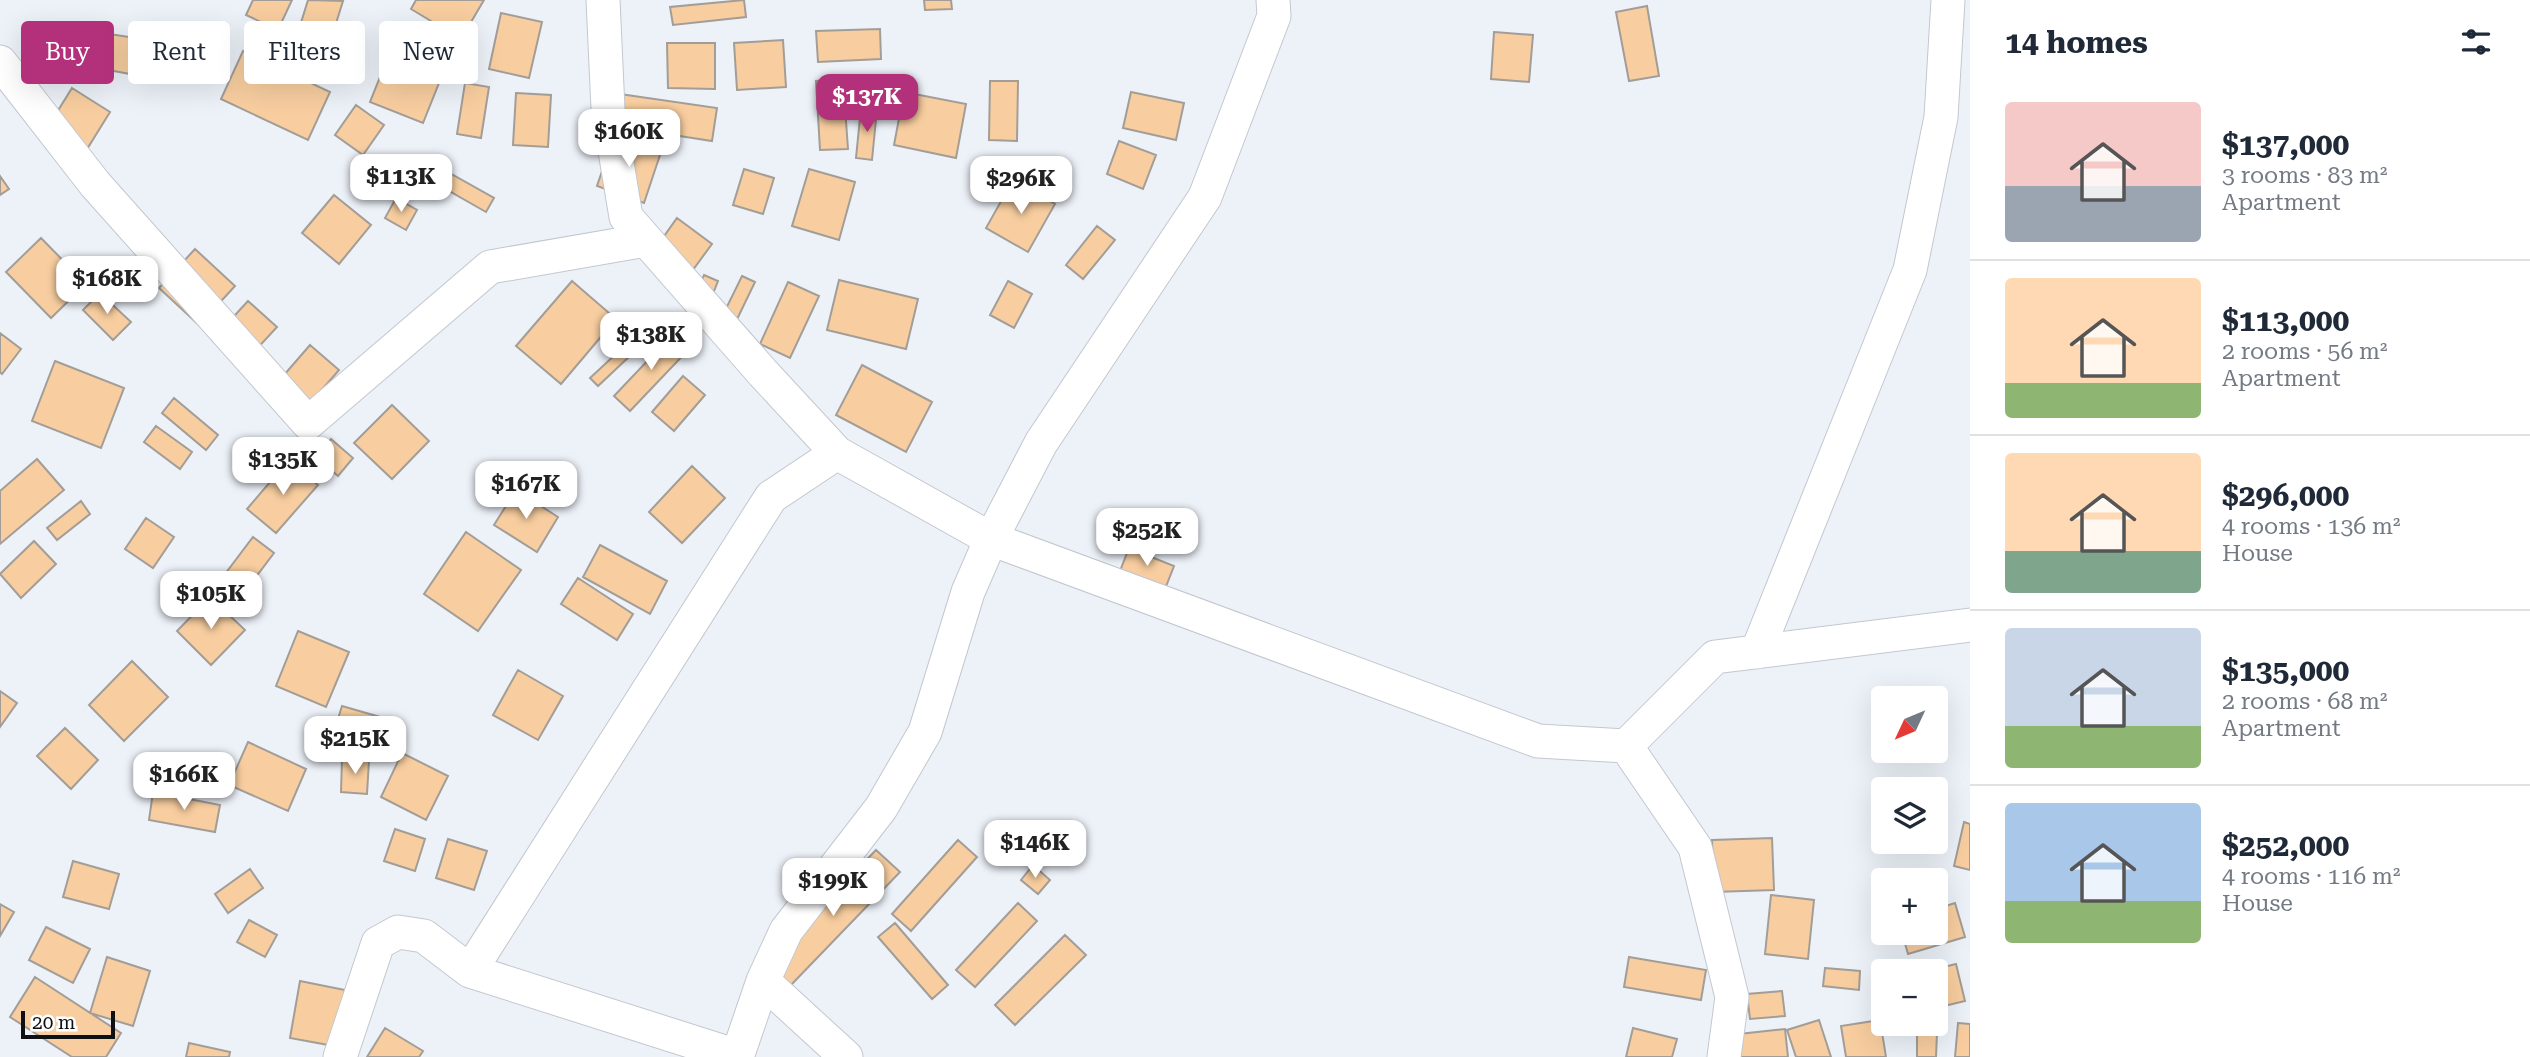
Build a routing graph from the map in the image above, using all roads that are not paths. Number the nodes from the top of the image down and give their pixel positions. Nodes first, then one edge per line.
1 (603, 0) edge
2 (1273, 0) edge
3 (1948, 0) edge
4 (0, 62) edge
5 (646, 240) junction
6 (837, 453) junction
7 (991, 539) junction
8 (1970, 625) edge
9 (1757, 652) junction
10 (1626, 746) junction
11 (470, 971) junction
12 (763, 981) junction
13 (737, 1056) edge
14 (340, 1057) edge
15 (846, 1057) edge
16 (1724, 1057) edge

1 - 5 street
2 - 7 street
3 - 9 street
4 - 5 street
5 - 6 street
6 - 7 street
6 - 11 street
7 - 10 street
7 - 12 street
8 - 9 street
9 - 10 street
10 - 16 street
11 - 13 street
11 - 14 street
12 - 13 street
12 - 15 street

